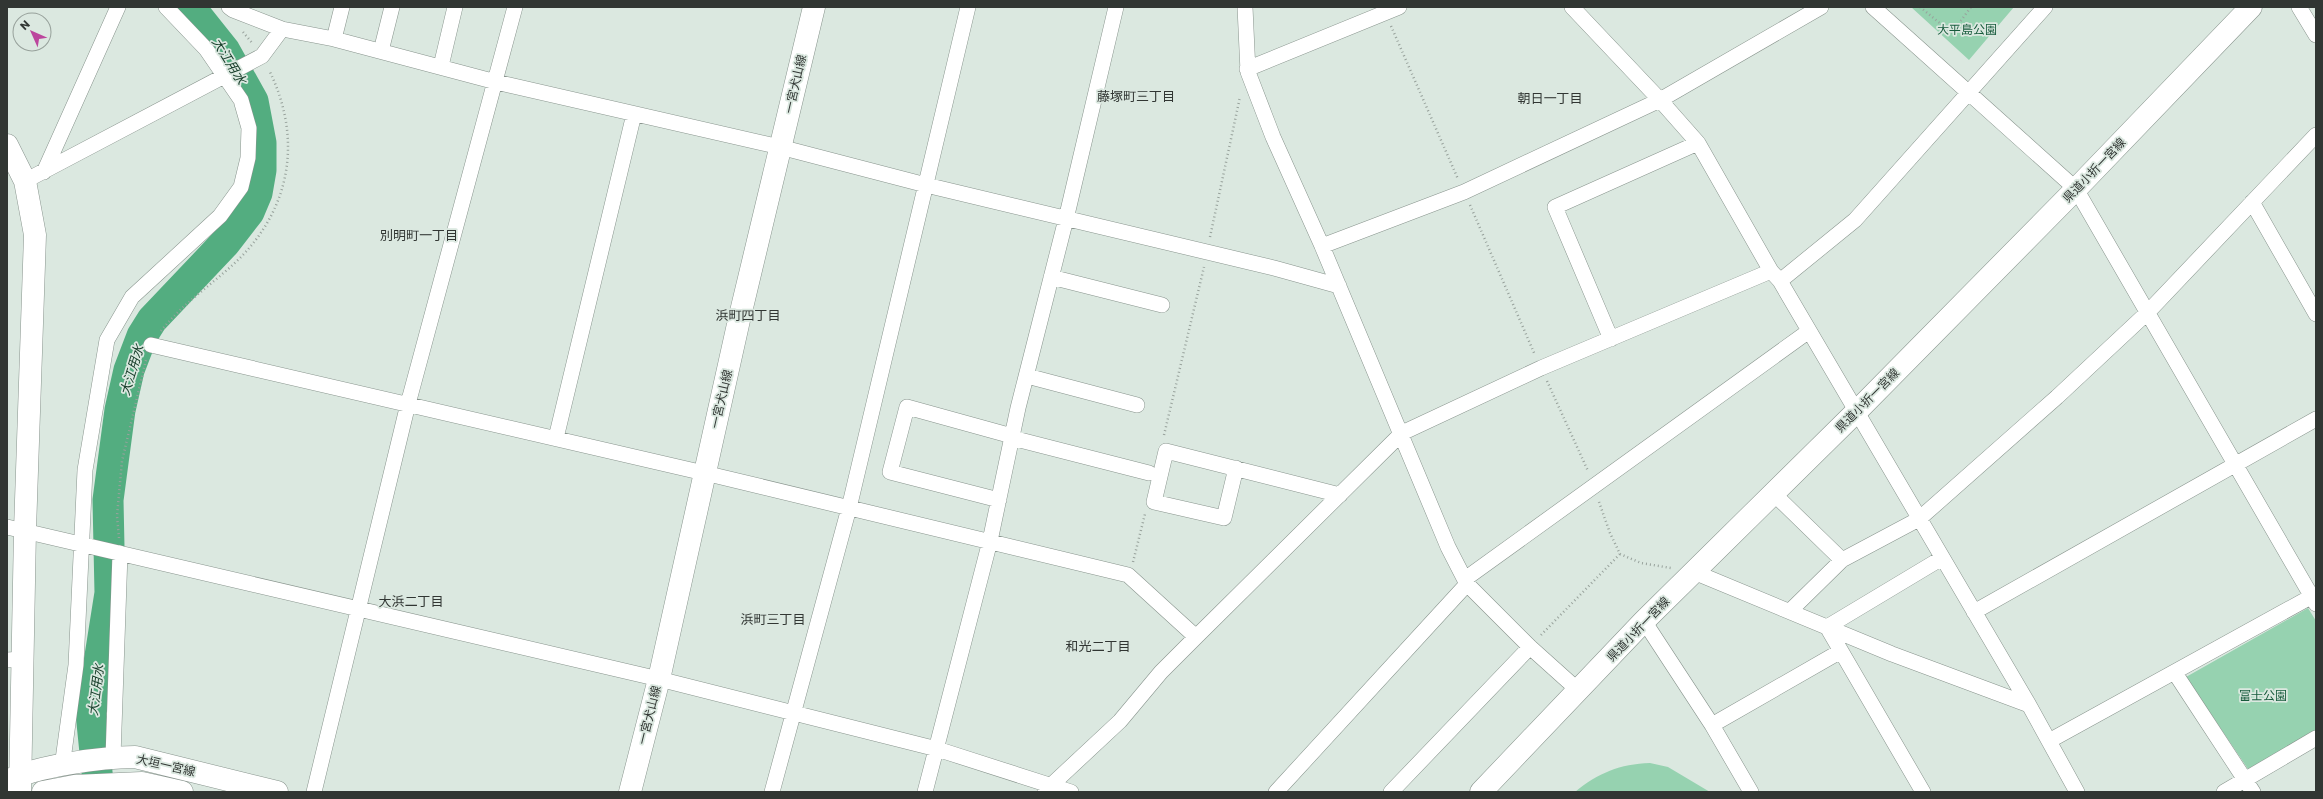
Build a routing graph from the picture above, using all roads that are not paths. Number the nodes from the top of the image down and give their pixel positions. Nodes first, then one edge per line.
1 (118, 7) edge
2 (166, 7) edge
3 (229, 7) edge
4 (342, 7) edge
5 (392, 7) edge
6 (455, 7) edge
7 (515, 7) edge
8 (814, 7) edge
9 (968, 7) edge
10 (1116, 7) edge
11 (1245, 7) edge
12 (1572, 7) edge
13 (1821, 7) edge
14 (1873, 7) edge
15 (2045, 7) edge
16 (2251, 7) edge
17 (2299, 7) edge
18 (1393, 10) edge
19 (282, 29) junction
20 (2316, 35) edge
21 (334, 39) junction
22 (381, 51) junction
23 (440, 66) junction
24 (1248, 71) junction
25 (227, 74) junction
26 (496, 82) junction
27 (1969, 92) junction
28 (1660, 100) junction
29 (634, 114) junction
30 (2316, 135) edge
31 (1698, 143) junction
32 (7, 144) edge
33 (780, 147) junction
34 (35, 176) junction
35 (926, 185) junction
36 (2076, 189) junction
37 (2252, 202) junction
38 (1066, 219) junction
39 (1322, 246) junction
40 (1775, 276) junction
41 (1052, 277) junction
42 (1339, 286) junction
43 (1162, 305) dead end
44 (2148, 312) junction
45 (2316, 314) edge
46 (1809, 332) junction
47 (1611, 338) junction
48 (151, 345) road end
49 (1027, 376) junction
50 (408, 404) junction
51 (1137, 405) dead end
52 (1856, 412) junction
53 (2316, 419) edge
54 (1402, 433) junction
55 (1012, 437) junction
56 (556, 438) junction
57 (2236, 465) junction
58 (1236, 468) junction
59 (1149, 472) dead end
60 (704, 473) junction
61 (1773, 493) junction
62 (1340, 495) junction
63 (999, 500) junction
64 (849, 508) junction
65 (1919, 519) junction
66 (16, 528) edge
67 (990, 541) junction
68 (83, 544) junction
69 (117, 552) junction
70 (1942, 558) junction
71 (1842, 560) junction
72 (1694, 572) junction
73 (1466, 581) junction
74 (2314, 598) edge
75 (357, 609) junction
76 (1790, 611) junction
77 (1974, 612) junction
78 (1644, 621) junction
79 (1827, 627) junction
80 (1196, 637) junction
81 (1530, 647) junction
82 (1841, 651) junction
83 (15, 659) edge
84 (2175, 673) junction
85 (659, 679) junction
86 (1579, 691) junction
87 (2029, 705) junction
88 (792, 713) junction
89 (1712, 725) junction
90 (2316, 738) edge
91 (2049, 741) junction
92 (937, 749) junction
93 (109, 758) junction
94 (64, 766) junction
95 (16, 782) edge
96 (117, 786) edge
97 (2250, 786) edge
98 (1048, 790) edge
99 (43, 792) edge
100 (182, 792) edge
101 (277, 792) edge
102 (314, 792) edge
103 (630, 792) edge
104 (772, 792) edge
105 (925, 792) edge
106 (1071, 792) edge
107 (1276, 792) edge
108 (1391, 792) edge
109 (1481, 792) edge
110 (1751, 792) edge
111 (1923, 792) edge
112 (2077, 792) edge
113 (2224, 792) edge

1 - 34 street
2 - 25 street
3 - 19 street
4 - 21 street
5 - 22 street
6 - 23 street
7 - 26 street
8 - 33 main road, 一宮犬山線
9 - 35 street
10 - 38 street
11 - 24 street
12 - 28 street
13 - 28 street
14 - 27 street
15 - 27 street
16 - 36 main road, 県道小折一宮線
17 - 20 street
18 - 24 street
19 - 21 street
19 - 25 street
21 - 22 street
22 - 23 street
23 - 26 street
24 - 39 street
25 - 34 street
25 - 68 street
26 - 29 street
26 - 50 street
27 - 36 street
27 - 40 street
28 - 31 street
28 - 39 street
29 - 33 street
29 - 56 street
30 - 37 street
31 - 40 street
31 - 47 street
32 - 34 main road
33 - 35 street
33 - 60 main road, 一宮犬山線
34 - 66 main road
35 - 38 street
35 - 64 street
36 - 44 street
36 - 52 main road, 県道小折一宮線
37 - 44 street
37 - 45 street
38 - 41 street
38 - 42 street
39 - 42 street
40 - 46 street
40 - 47 street
41 - 43 street
41 - 49 street
42 - 54 street
44 - 57 street
44 - 65 street
46 - 52 street
46 - 73 street
47 - 54 street
48 - 50 street
49 - 51 street
49 - 55 street
50 - 56 street
50 - 75 street
52 - 61 main road, 県道小折一宮線
52 - 65 street
53 - 57 street
54 - 62 street
54 - 73 street
55 - 59 street
55 - 63 street
55 - 63 street
56 - 60 street
57 - 74 street
57 - 77 street
58 - 58 street
58 - 62 street
60 - 64 street
60 - 85 main road, 一宮犬山線
61 - 71 street
61 - 72 main road, 県道小折一宮線
62 - 80 street
63 - 67 street
64 - 67 street
64 - 88 street
65 - 70 street
65 - 71 street
66 - 68 street
66 - 83 main road
67 - 80 street
67 - 92 street
68 - 69 street
68 - 94 street
69 - 75 street
69 - 93 street
70 - 77 street
70 - 79 street
71 - 76 street
72 - 76 street
72 - 78 main road, 県道小折一宮線
73 - 81 street
73 - 107 street
74 - 84 street
75 - 85 street
75 - 102 street
76 - 79 street
77 - 87 street
78 - 86 main road, 県道小折一宮線
78 - 89 street
79 - 82 street
79 - 87 street
80 - 98 street
81 - 86 street
81 - 108 street
82 - 89 street
82 - 111 street
83 - 95 main road
84 - 91 street
84 - 97 street
85 - 88 street
85 - 103 main road, 一宮犬山線
86 - 109 main road, 県道小折一宮線
87 - 91 street
88 - 92 street
88 - 104 street
89 - 110 street
90 - 97 street
91 - 112 street
92 - 98 street
92 - 105 street
93 - 94 main road, 大垣一宮線
93 - 101 main road, 大垣一宮線
94 - 95 main road, 大垣一宮線
96 - 99 main road, 大垣一宮線
96 - 100 main road, 大垣一宮線
97 - 113 street
98 - 106 street

